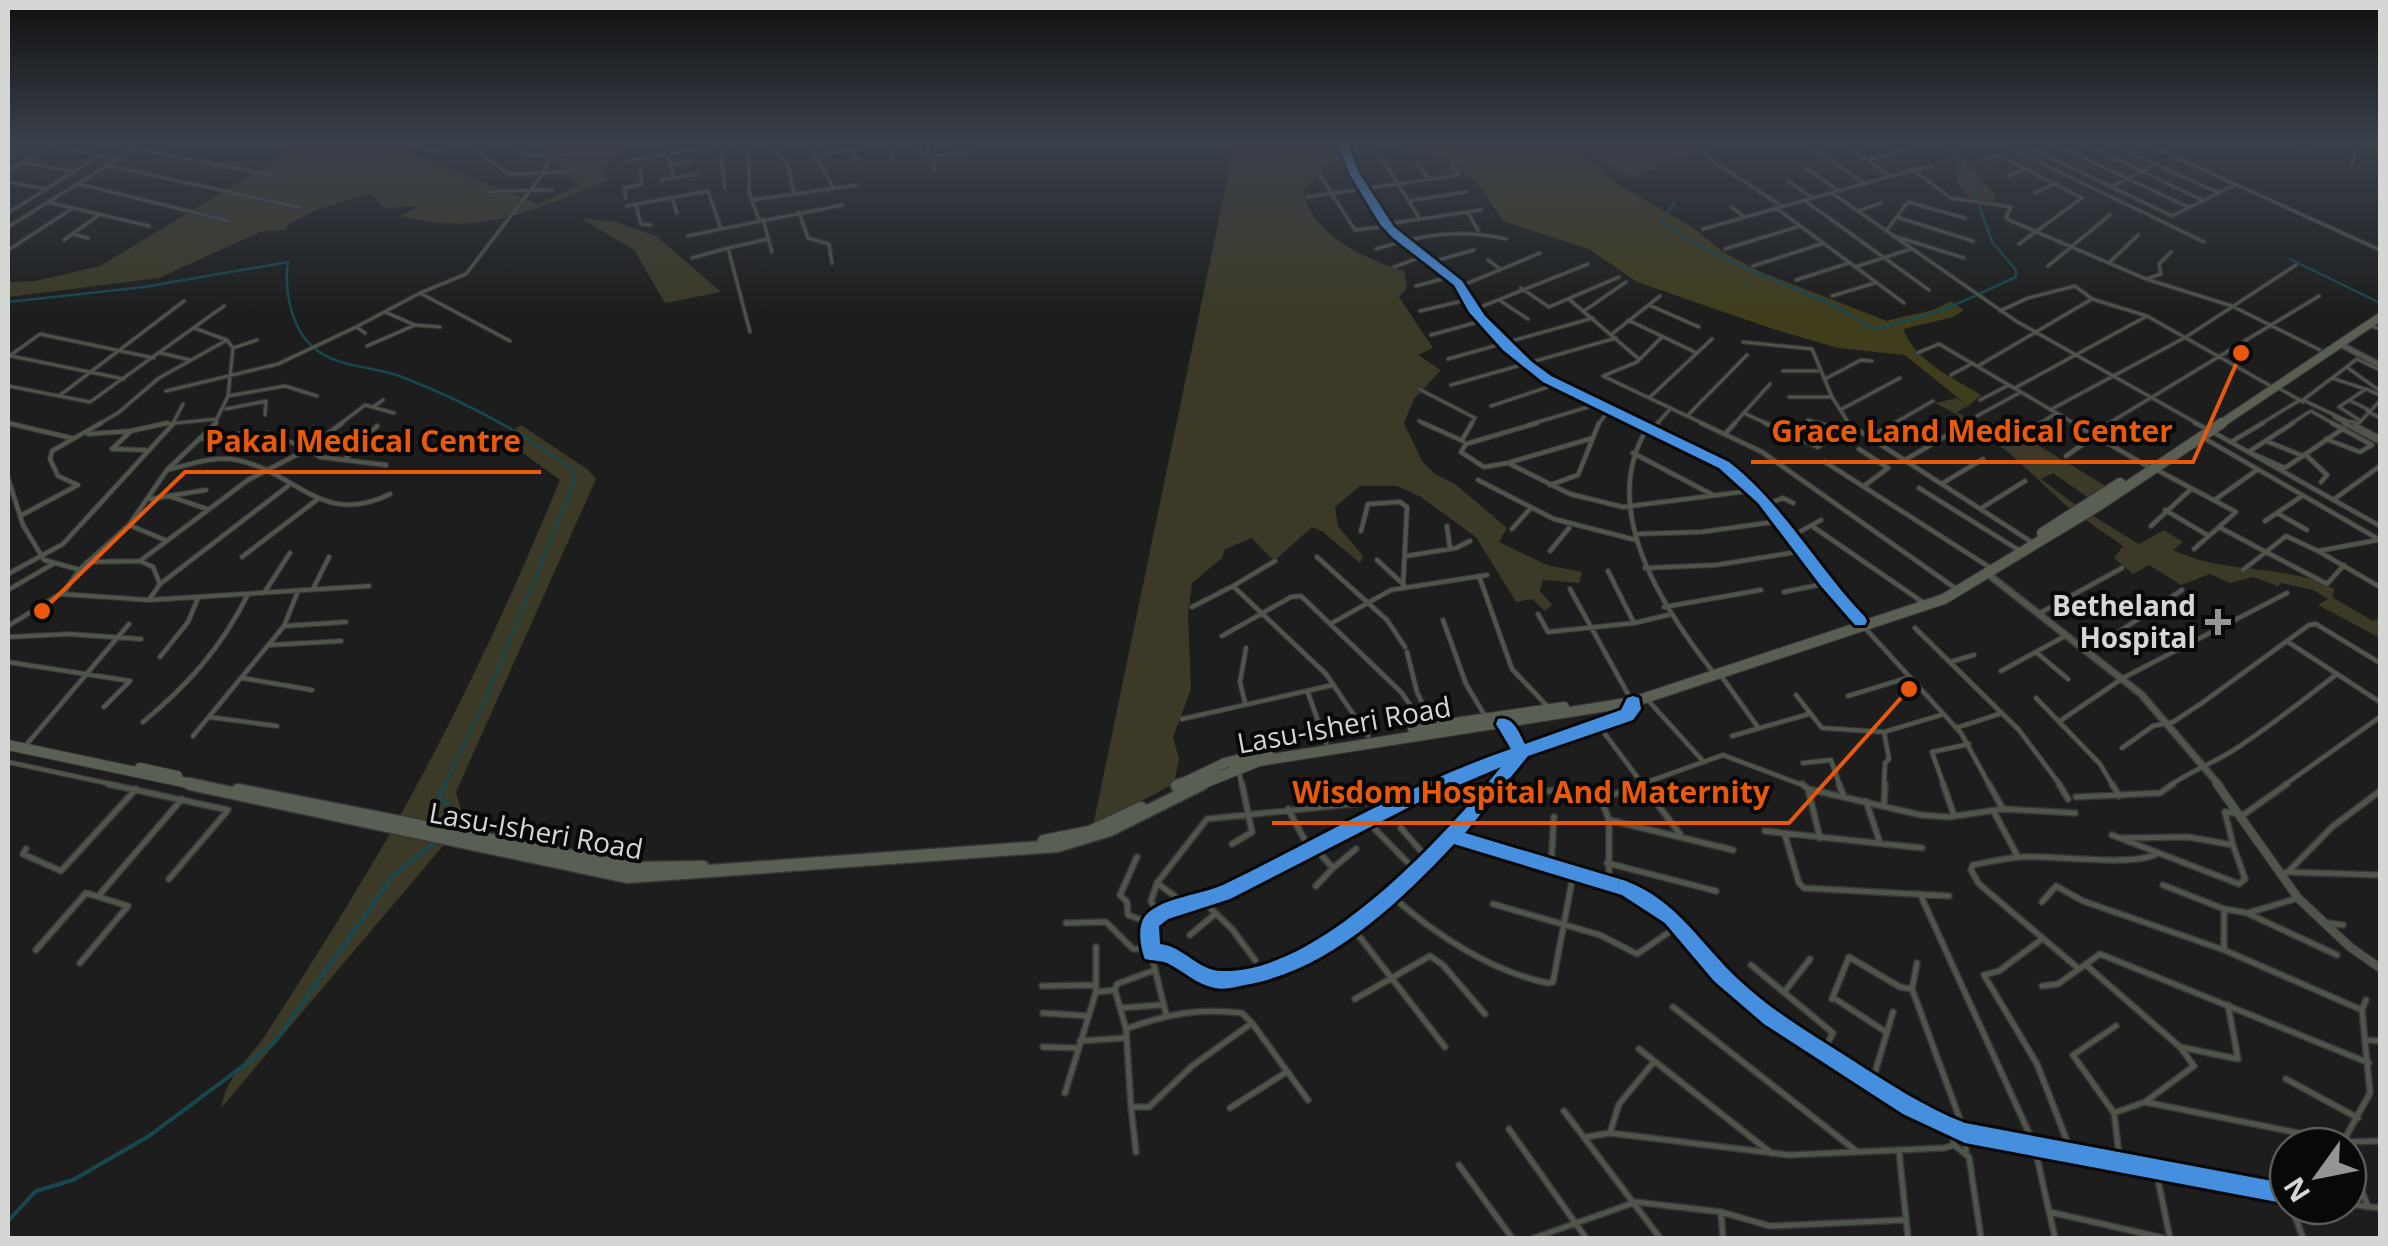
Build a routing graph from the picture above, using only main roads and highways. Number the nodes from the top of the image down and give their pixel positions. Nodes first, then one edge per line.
1 (2380, 310) edge
2 (2380, 318) edge
3 (2375, 327) edge
4 (2273, 386) junction
5 (2151, 467) junction
6 (1989, 571) junction
7 (1861, 624) junction
8 (1724, 671) junction
9 (1631, 699) junction
10 (1532, 715) junction
11 (8, 742) edge
12 (269, 800) junction
13 (630, 873) junction

1 - 4 main road, Lasu-Isheri Road
2 - 3 main road, Lasu-Isheri Road
3 - 4 main road, Lasu-Isheri Road
4 - 5 main road, Lasu-Isheri Road
5 - 6 main road, Lasu-Isheri Road
5 - 6 main road, Lasu-Isheri Road
6 - 7 main road, Lasu-Isheri Road
6 - 7 main road, Lasu-Isheri Road
7 - 8 main road, Lasu-Isheri Road
8 - 9 main road, Lasu-Isheri Road
8 - 9 main road, Lasu-Isheri Road
9 - 10 main road, Lasu-Isheri Road
9 - 10 main road, Lasu-Isheri Road
10 - 13 main road, Lasu-Isheri Road
10 - 13 main road, Lasu-Isheri Road
11 - 12 main road, Lasu-Isheri Road
11 - 12 main road, Lasu-Isheri Road
12 - 13 main road, Lasu-Isheri Road

